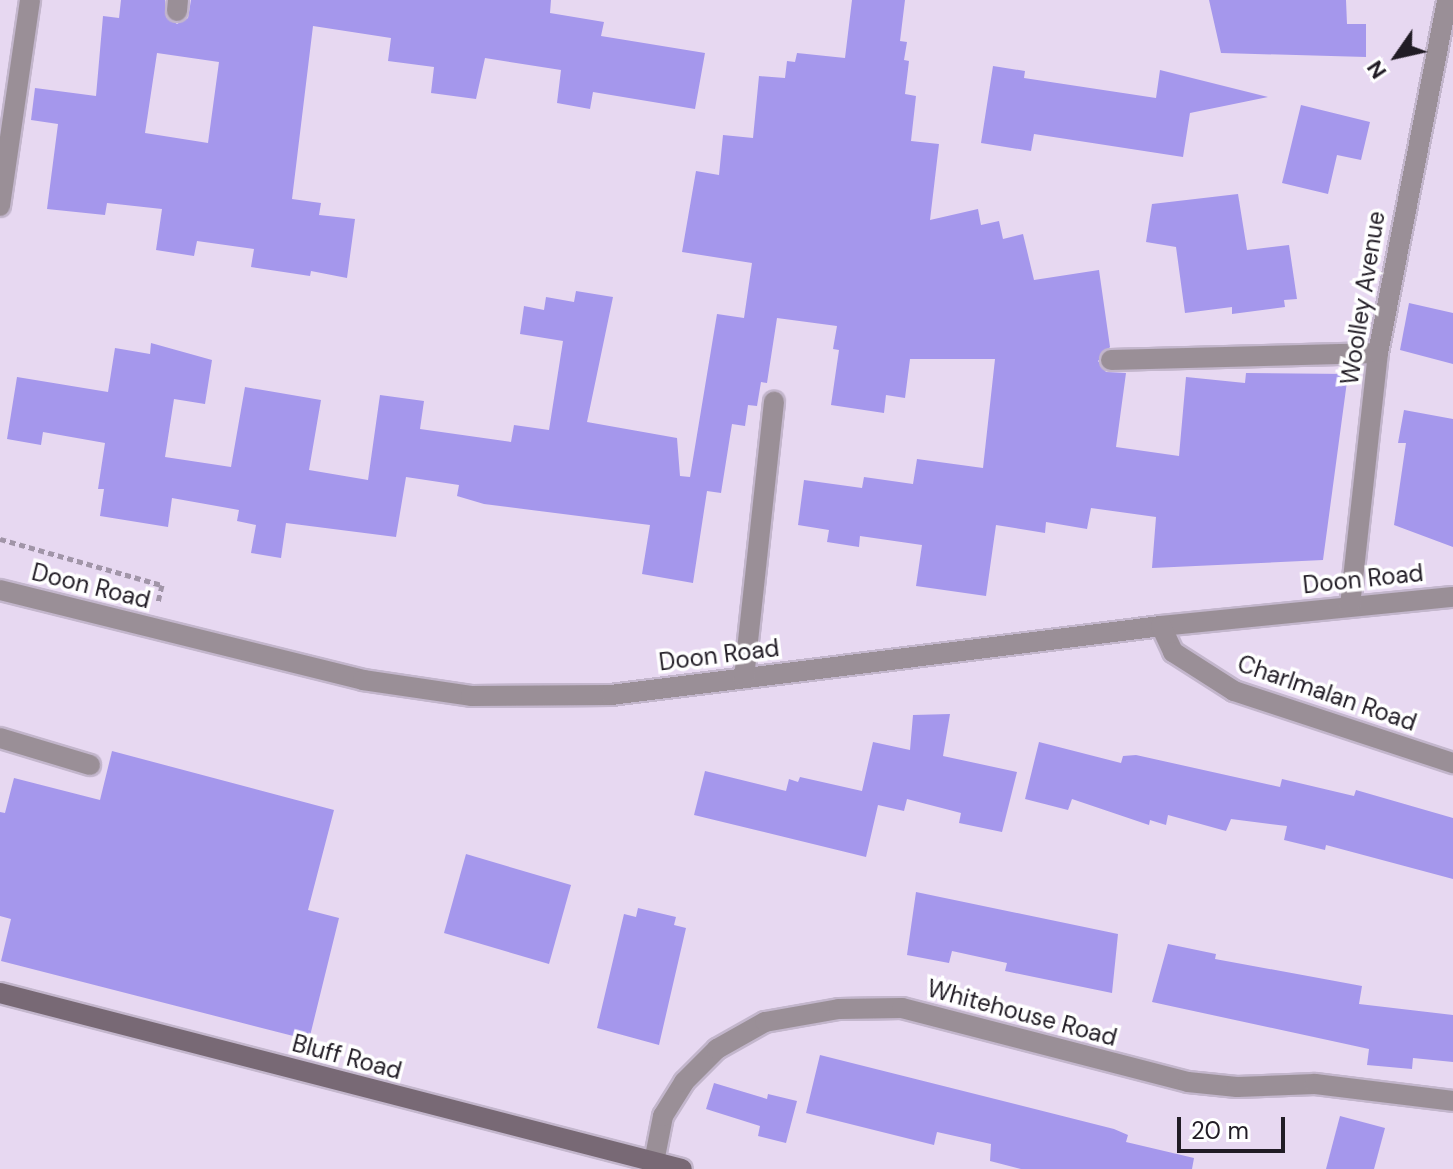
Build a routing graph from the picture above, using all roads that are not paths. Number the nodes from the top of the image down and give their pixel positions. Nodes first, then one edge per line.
1 (30, 0) edge
2 (1447, 0) edge
3 (9, 78) edge
4 (0, 206) edge
5 (1378, 353) junction
6 (1111, 360) dead end
7 (774, 402) dead end
8 (0, 590) edge
9 (1453, 597) edge
10 (1350, 606) junction
11 (1161, 626) junction
12 (744, 678) junction
13 (0, 738) edge
14 (1453, 763) edge
15 (90, 765) dead end
16 (0, 993) edge
17 (1453, 1101) edge
18 (654, 1162) junction
19 (682, 1169) edge

1 - 3 street
2 - 5 street, Woolley Avenue
3 - 4 street
5 - 6 street
5 - 10 street, Woolley Avenue
7 - 12 street
8 - 12 street, Doon Road
9 - 10 street, Doon Road
10 - 11 street, Doon Road
11 - 12 street, Doon Road
11 - 14 street, Charlmalan Road
13 - 15 street
16 - 18 main road, Bluff Road
17 - 18 street, Whitehouse Road
18 - 19 main road, Bluff Road

